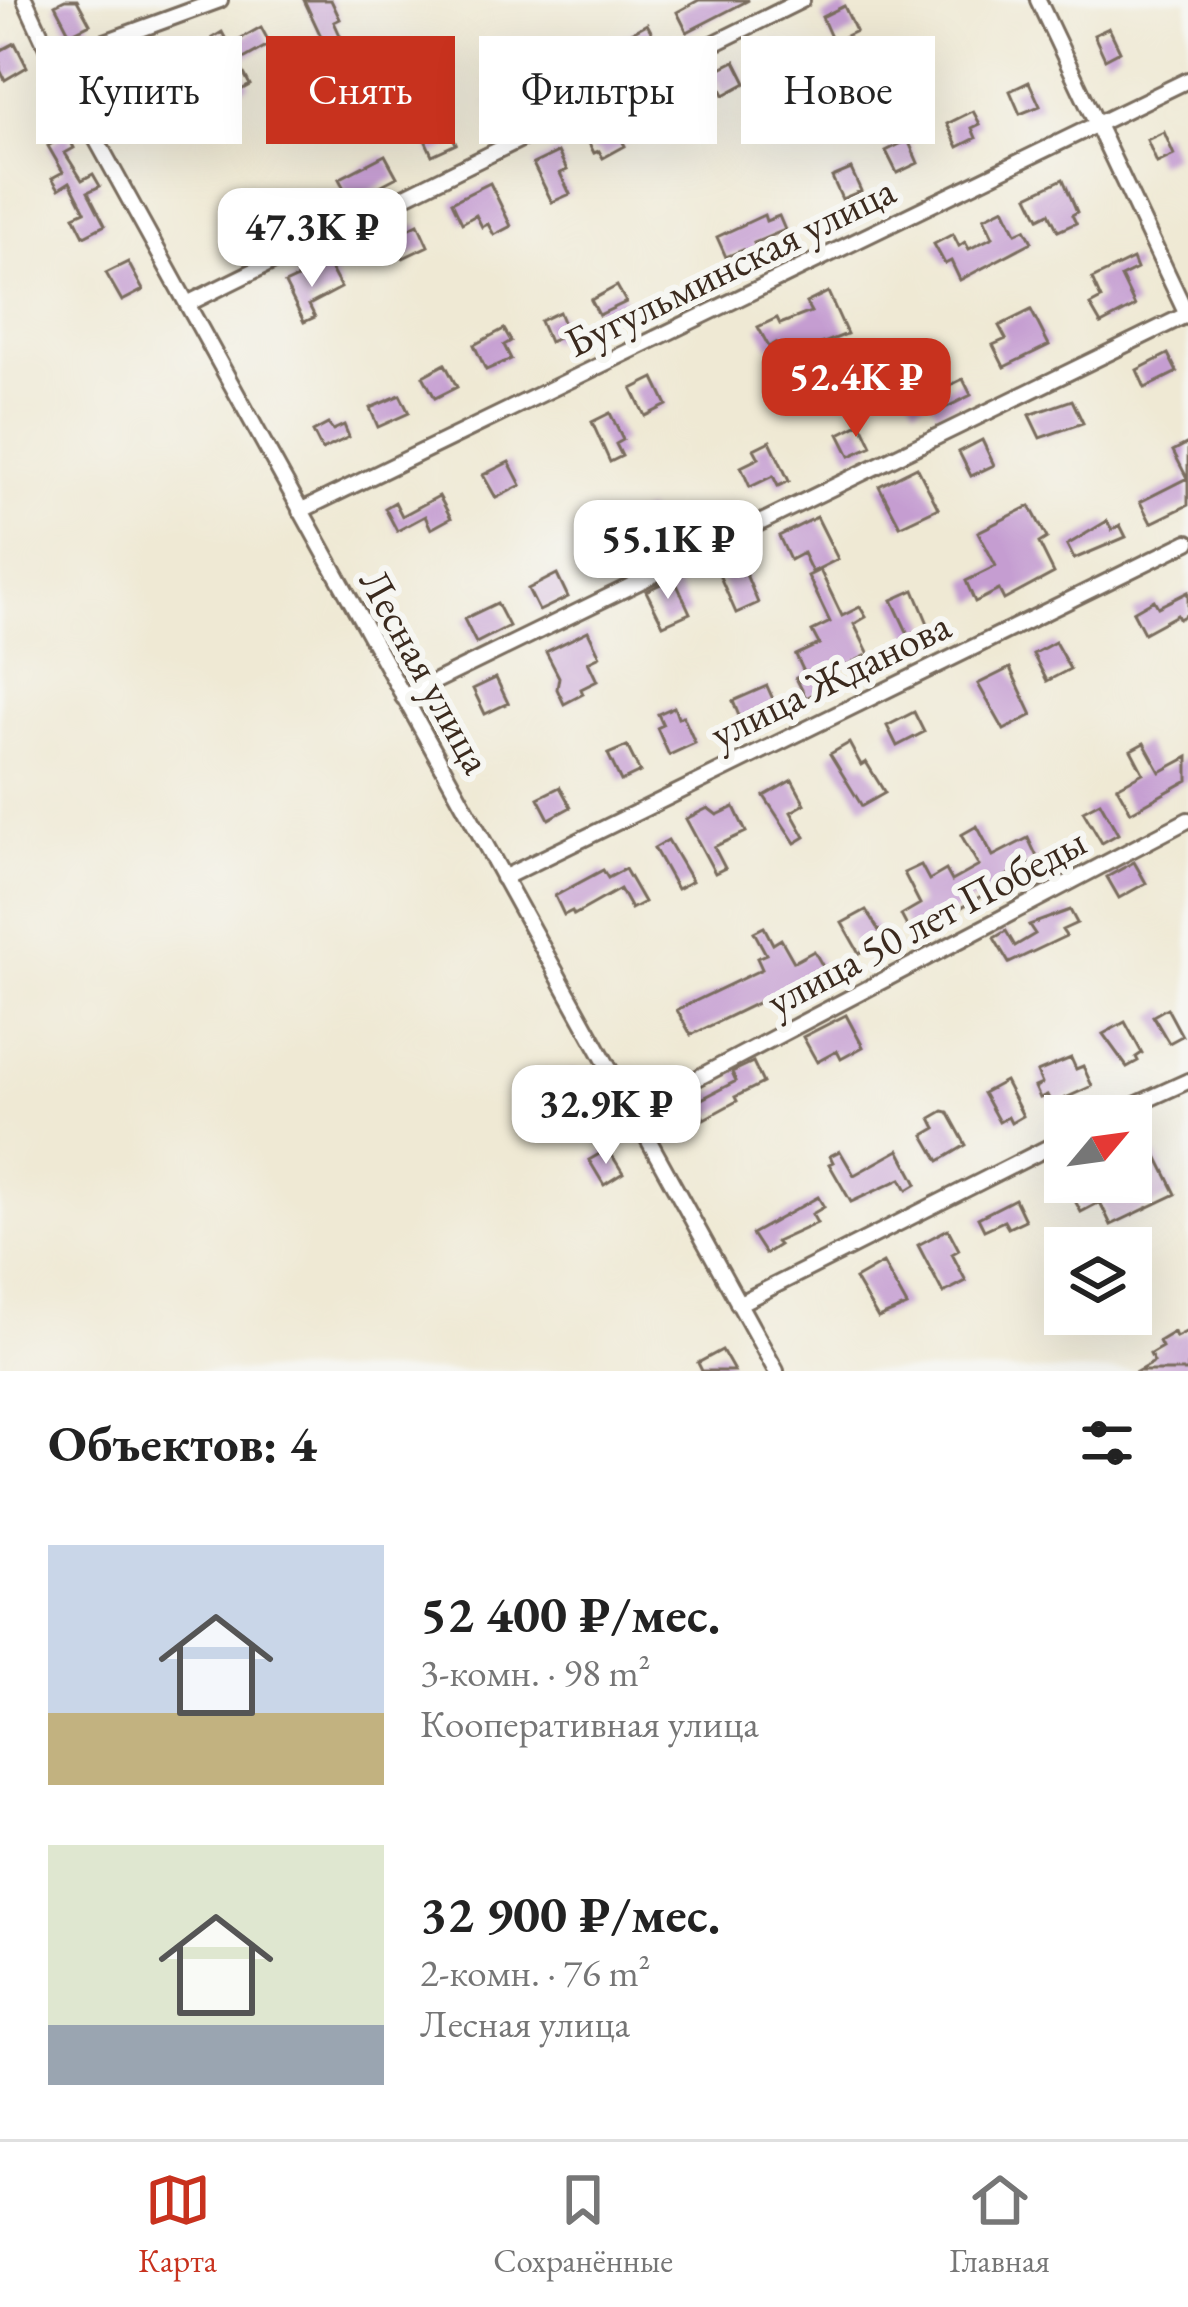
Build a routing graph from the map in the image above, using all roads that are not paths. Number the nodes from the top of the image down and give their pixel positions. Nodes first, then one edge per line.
1 (25, 0) edge
2 (220, 0) edge
3 (802, 0) edge
4 (1038, 0) edge
5 (42, 36) edge
6 (121, 36) edge
7 (1188, 80) edge
8 (1098, 124) junction
9 (99, 144) edge
10 (187, 304) junction
11 (1188, 315) edge
12 (300, 511) junction
13 (1188, 542) edge
14 (403, 697) junction
15 (1188, 820) edge
16 (503, 878) junction
17 (1188, 1081) edge
18 (1152, 1097) edge
19 (631, 1113) junction
20 (1044, 1150) edge
21 (738, 1304) junction
22 (776, 1371) edge

1 - 5 street, Лесная улица
2 - 6 street
3 - 10 street
4 - 8 street
7 - 8 street, Бугульминская улица
8 - 11 street
8 - 12 street, Бугульминская улица
9 - 10 street, Лесная улица
10 - 12 street, Лесная улица
11 - 14 street
12 - 14 street, Лесная улица
13 - 16 street, улица Жданова
14 - 16 street, Лесная улица
15 - 19 street, улица 50 лет Победы
16 - 19 street, Лесная улица
17 - 18 street
19 - 21 street, Лесная улица
20 - 21 street
21 - 22 street, Лесная улица

